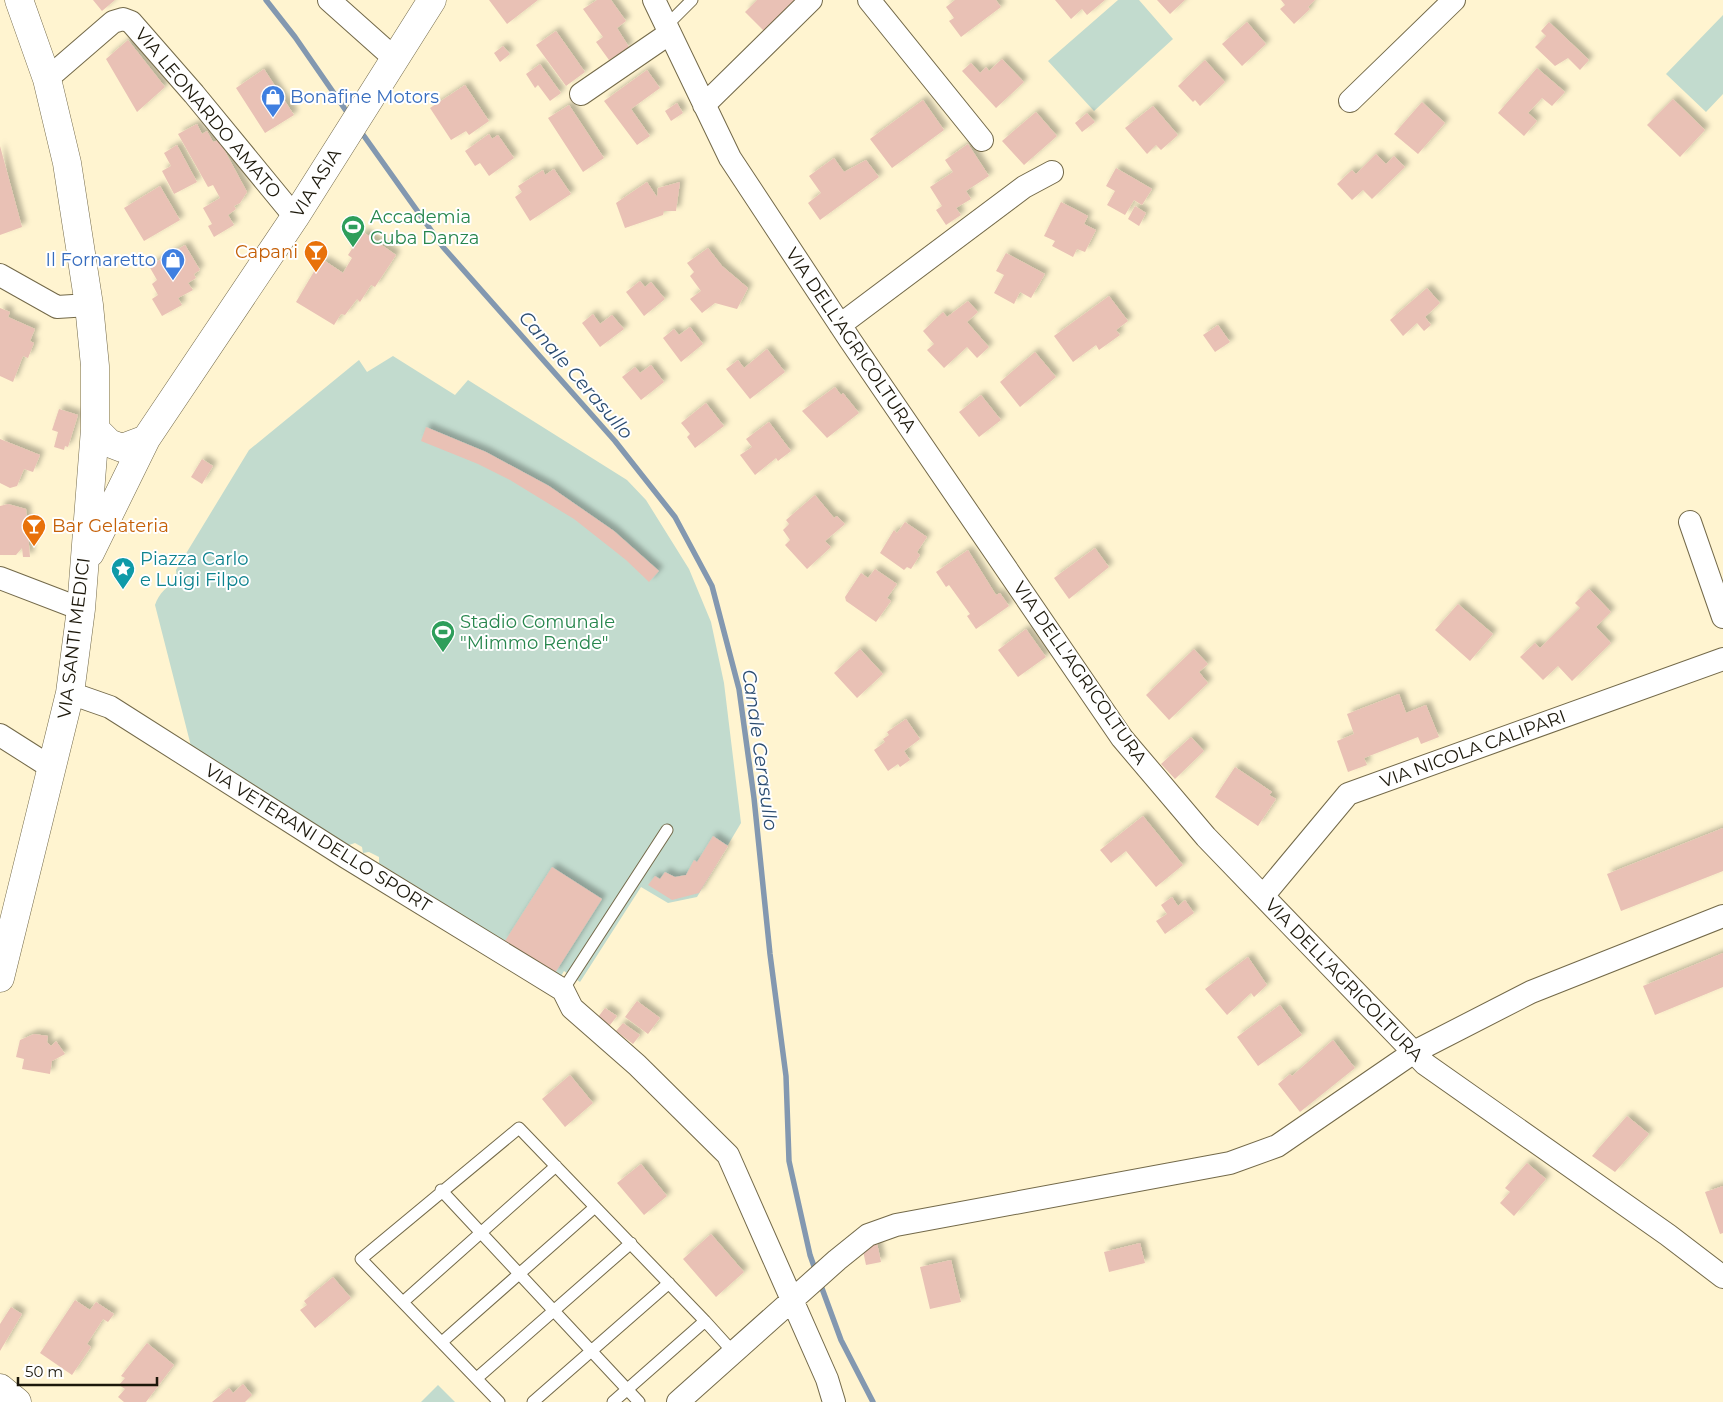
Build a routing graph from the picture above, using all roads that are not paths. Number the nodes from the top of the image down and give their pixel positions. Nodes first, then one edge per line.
1 (19, 0) edge
2 (329, 0) edge
3 (432, 0) edge
4 (654, 0) edge
5 (692, 0) edge
6 (811, 0) edge
7 (869, 0) edge
8 (1454, 0) edge
9 (668, 29) junction
10 (394, 58) junction
11 (47, 79) junction
12 (581, 94) dead end
13 (1350, 101) dead end
14 (704, 105) junction
15 (982, 140) dead end
16 (1052, 172) dead end
17 (295, 217) junction
18 (0, 275) edge
19 (89, 305) junction
20 (840, 325) junction
21 (95, 429) junction
22 (146, 439) junction
23 (90, 480) junction
24 (123, 487) junction
25 (1690, 522) dead end
26 (84, 563) junction
27 (0, 578) edge
28 (81, 609) junction
29 (1723, 617) edge
30 (1723, 659) edge
31 (70, 693) junction
32 (0, 735) edge
33 (52, 768) junction
34 (666, 830) dead end
35 (1263, 896) junction
36 (1723, 916) edge
37 (0, 978) edge
38 (562, 990) junction
39 (1414, 1052) junction
40 (556, 1166) junction
41 (442, 1190) junction
42 (595, 1206) junction
43 (481, 1232) junction
44 (631, 1243) junction
45 (519, 1274) junction
46 (1723, 1277) edge
47 (669, 1283) junction
48 (792, 1301) junction
49 (403, 1302) junction
50 (554, 1311) junction
51 (705, 1321) junction
52 (442, 1342) junction
53 (591, 1351) junction
54 (734, 1353) junction
55 (476, 1378) junction
56 (0, 1388) edge
57 (627, 1390) junction
58 (17, 1402) edge
59 (499, 1402) edge
60 (533, 1402) edge
61 (613, 1402) edge
62 (639, 1402) edge
63 (678, 1402) edge
64 (834, 1402) edge

1 - 11 street, VIA SANTI MEDICI
2 - 10 street
3 - 10 street, VIA ASIA
4 - 9 street, VIA DELL'AGRICOLTURA
5 - 9 lane
6 - 14 street
7 - 15 street
8 - 13 street
9 - 12 street
9 - 14 street, VIA DELL'AGRICOLTURA
10 - 17 street, VIA ASIA
11 - 17 street, VIA LEONARDO AMATO
11 - 19 street, VIA SANTI MEDICI
14 - 20 street, VIA DELL'AGRICOLTURA
16 - 20 street
17 - 22 street, VIA ASIA
18 - 19 street
19 - 21 street, VIA SANTI MEDICI
20 - 35 street, VIA DELL'AGRICOLTURA
21 - 22 street
21 - 23 street, VIA SANTI MEDICI
22 - 23 street, VIA ASIA
22 - 24 street, VIA ASIA
23 - 24 street
23 - 26 street, VIA SANTI MEDICI
24 - 26 street, VIA ASIA
25 - 29 street
26 - 28 street, VIA SANTI MEDICI
27 - 28 street
28 - 31 street, VIA SANTI MEDICI
30 - 35 street, VIA NICOLA CALIPARI
31 - 33 street, VIA SANTI MEDICI
31 - 38 street, VIA VETERANI DELLO SPORT
32 - 33 street
33 - 37 street, VIA SANTI MEDICI
34 - 38 lane
35 - 39 street, VIA DELL'AGRICOLTURA
36 - 39 street
38 - 48 street
39 - 46 street, VIA DELL'AGRICOLTURA
39 - 48 street
40 - 41 lane
40 - 42 lane
40 - 43 lane
41 - 43 lane
41 - 49 lane
42 - 44 lane
42 - 45 lane
43 - 45 lane
43 - 49 lane
44 - 47 lane
44 - 50 lane
45 - 50 lane
45 - 52 lane
47 - 51 lane
47 - 53 lane
48 - 54 street
48 - 64 street
49 - 52 lane
50 - 53 lane
50 - 55 lane
51 - 54 lane
51 - 57 lane
52 - 55 lane
53 - 57 lane
53 - 60 lane
54 - 63 street
55 - 59 lane
56 - 58 street
57 - 61 lane
57 - 62 lane

